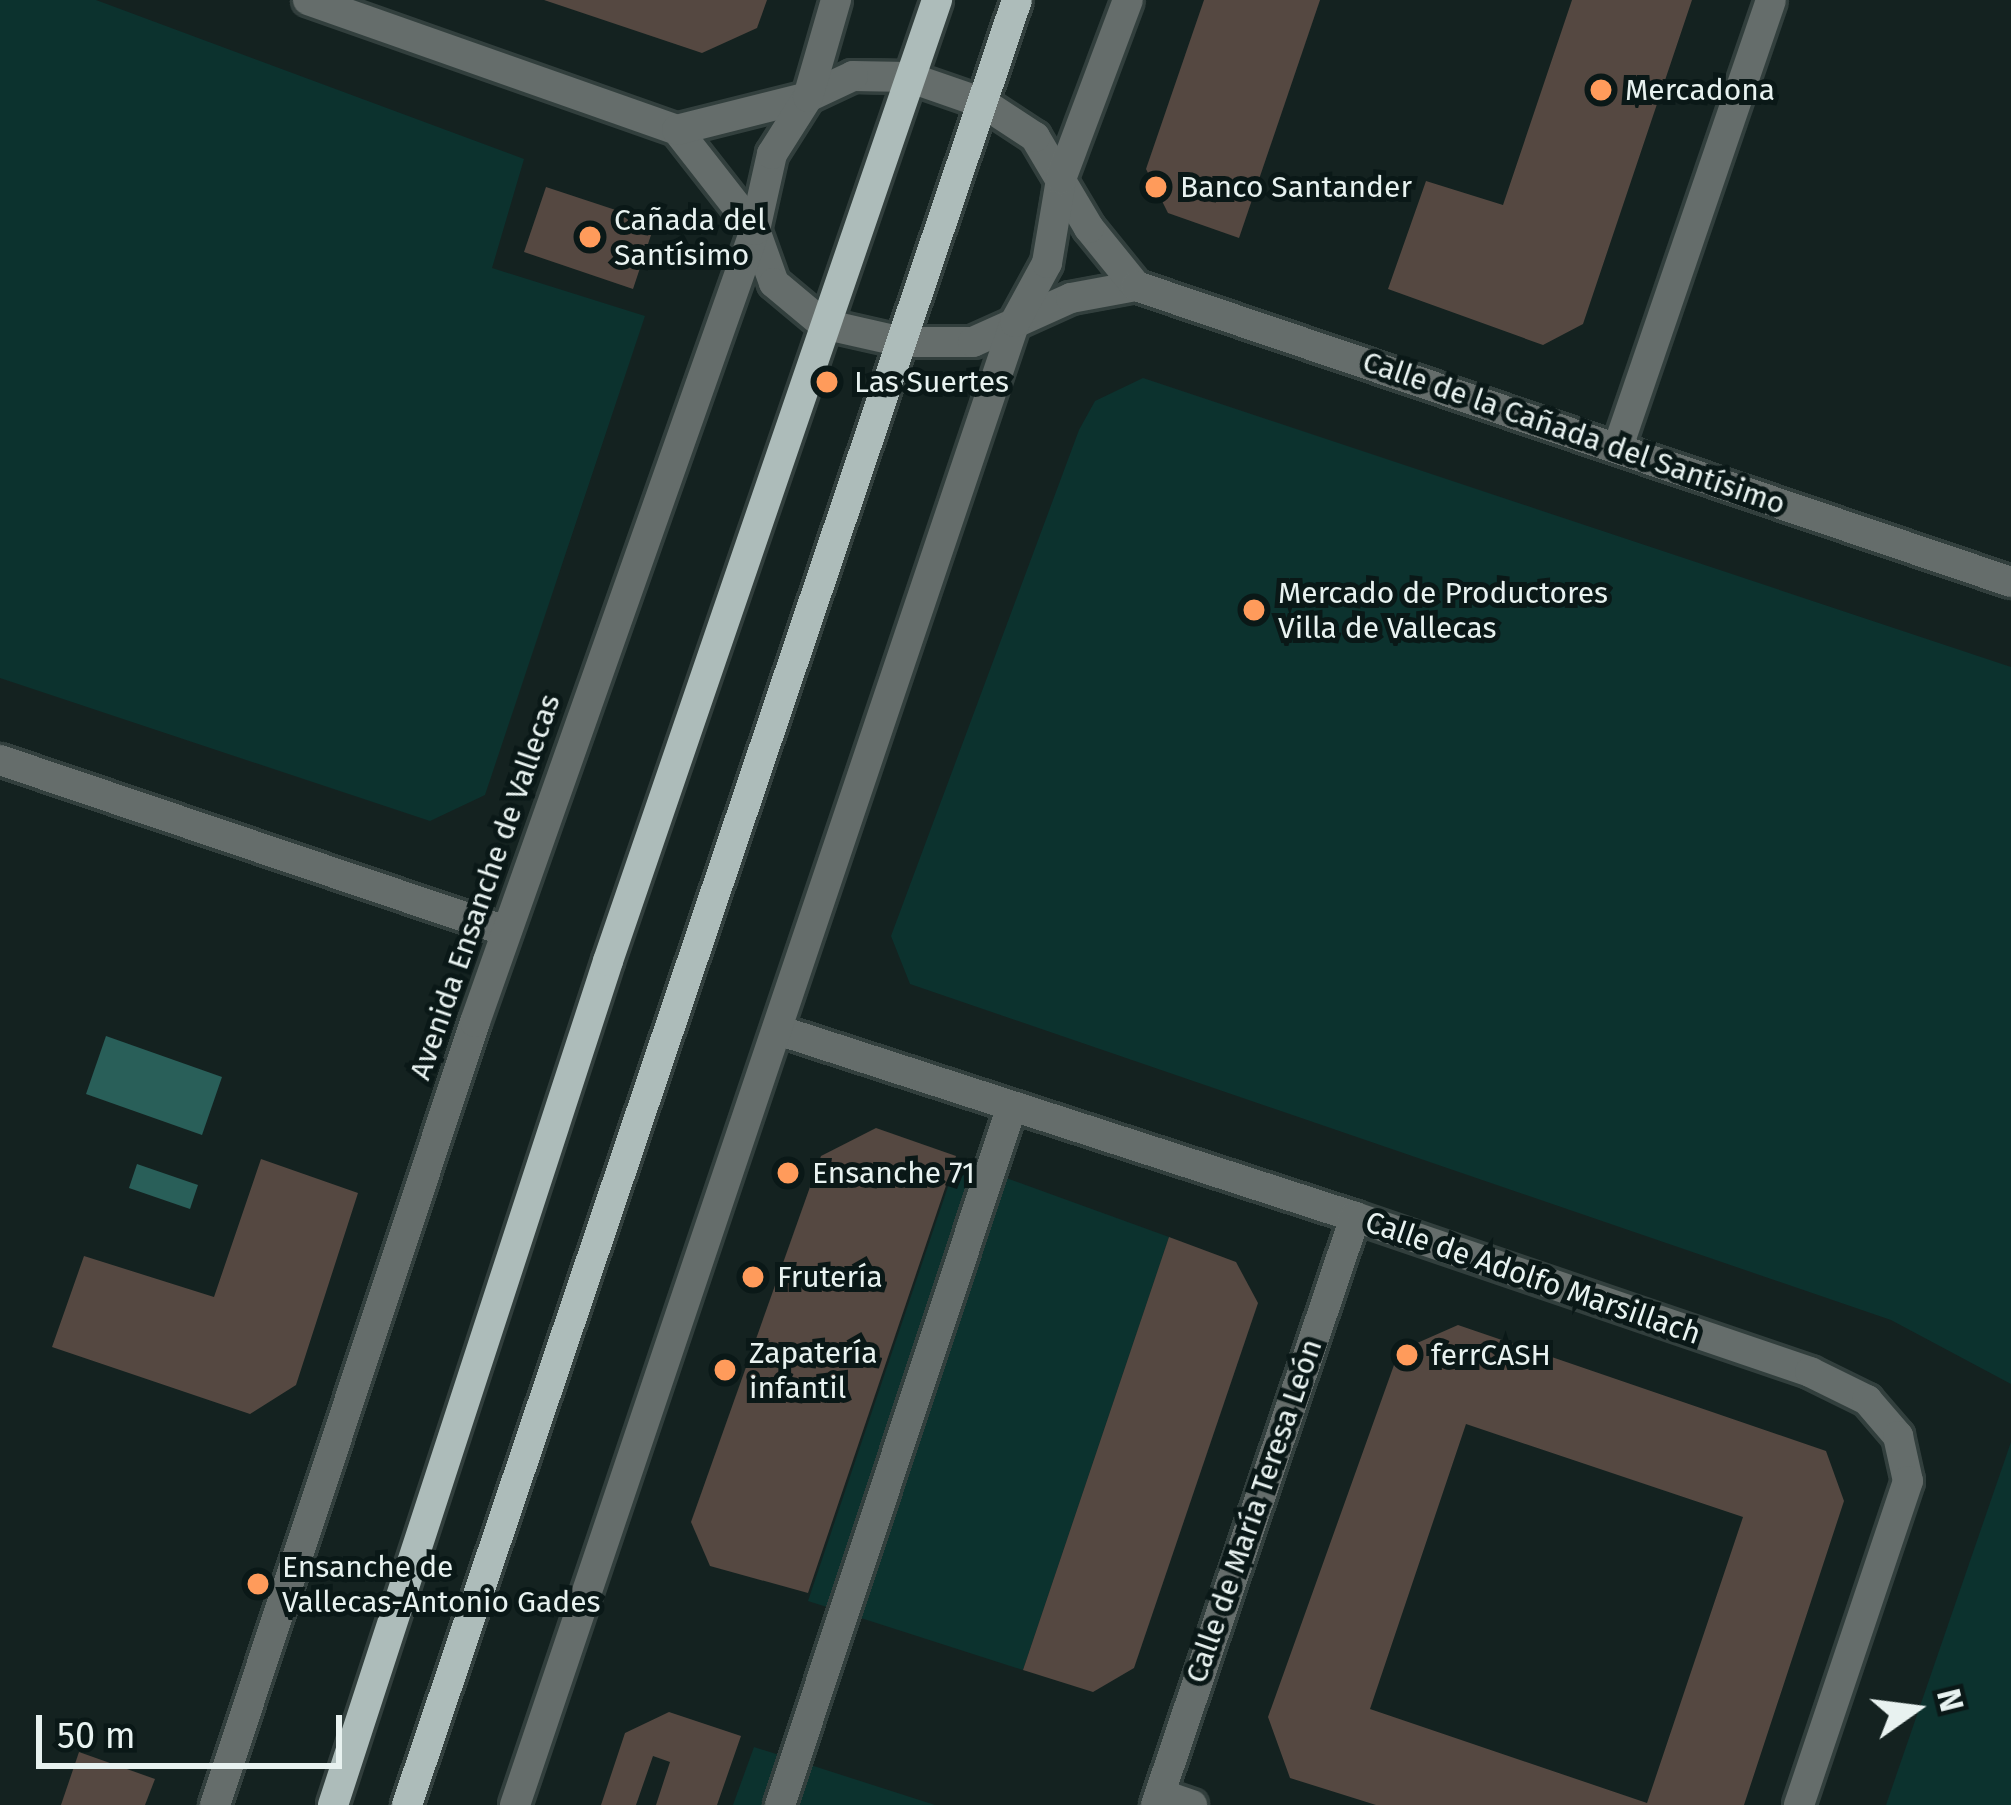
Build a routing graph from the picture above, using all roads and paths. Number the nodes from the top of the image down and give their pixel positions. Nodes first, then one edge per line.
1 (308, 0) edge
2 (836, 0) edge
3 (938, 0) edge
4 (1017, 0) edge
5 (1128, 0) edge
6 (1771, 0) edge
7 (908, 77) junction
8 (808, 97) junction
9 (983, 103) junction
10 (677, 130) junction
11 (1061, 179) junction
12 (755, 230) junction
13 (1136, 286) junction
14 (1016, 322) junction
15 (823, 324) junction
16 (903, 342) junction
17 (1618, 447) junction
18 (2011, 582) edge
19 (0, 760) edge
20 (506, 931) junction
21 (781, 1031) junction
22 (1011, 1109) junction
23 (1355, 1217) junction
24 (1158, 1800) edge
25 (215, 1805) edge
26 (333, 1805) edge
27 (407, 1805) edge
28 (515, 1805) edge
29 (780, 1805) edge
30 (1192, 1805) edge
31 (1799, 1805) edge

1 - 10 street
2 - 8 street, Avenida Ensanche de Vallecas
3 - 7 main road
4 - 9 main road
5 - 11 street
6 - 17 street
7 - 8 street
7 - 9 street
7 - 15 main road
8 - 10 street
8 - 12 street, Avenida Ensanche de Vallecas
9 - 11 street
9 - 16 main road
10 - 12 street, Calle de la Cañada del Santísimo
11 - 13 street
11 - 14 street
12 - 15 street, Calle de la Cañada del Santísimo
12 - 20 street, Avenida Ensanche de Vallecas
13 - 14 street, Calle de la Cañada del Santísimo
13 - 17 street, Calle de la Cañada del Santísimo
14 - 16 street, Calle de la Cañada del Santísimo
14 - 21 street
15 - 16 street, Calle de la Cañada del Santísimo
15 - 26 main road
16 - 27 main road
17 - 18 street, Calle de la Cañada del Santísimo
19 - 20 street
20 - 25 street, Avenida Ensanche de Vallecas
21 - 22 street, Calle de Adolfo Marsillach
21 - 28 street
22 - 23 street, Calle de Adolfo Marsillach
22 - 29 street
23 - 24 street, Calle de María Teresa León
23 - 31 street, Calle de Adolfo Marsillach
24 - 30 street

